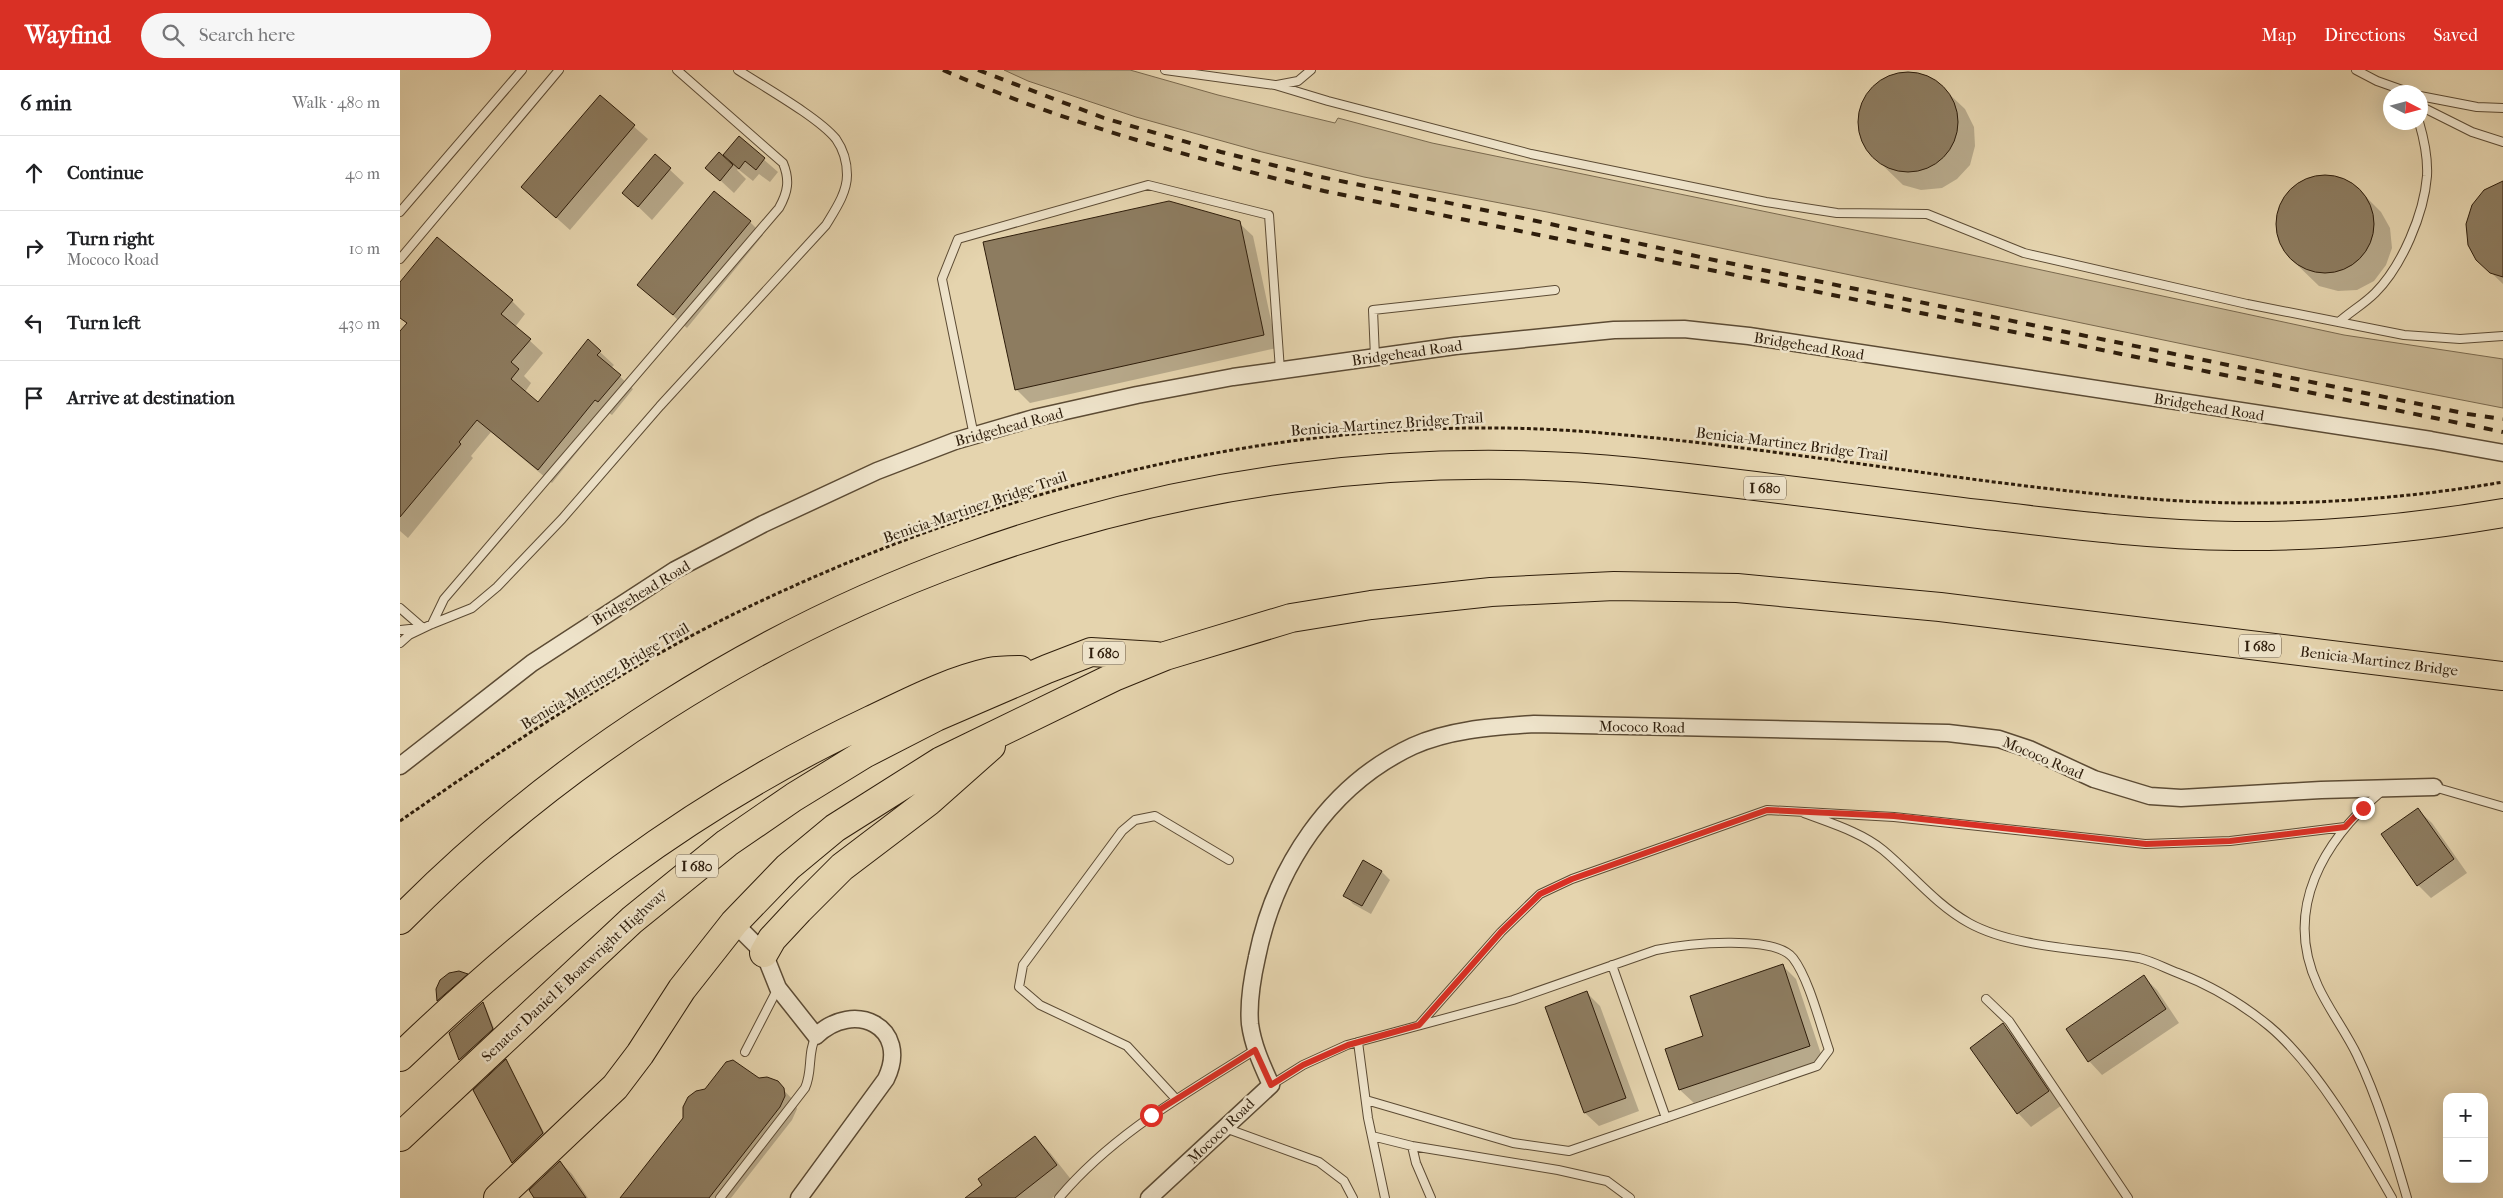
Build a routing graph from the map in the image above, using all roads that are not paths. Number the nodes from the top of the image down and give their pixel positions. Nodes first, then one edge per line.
1 (522, 70) edge
2 (559, 70) edge
3 (677, 70) edge
4 (738, 70) edge
5 (1165, 70) edge
6 (1311, 70) edge
7 (2356, 70) edge
8 (2370, 70) edge
9 (2377, 81) junction
10 (1275, 85) junction
11 (2388, 85) edge
12 (2428, 98) edge
13 (2503, 108) edge
14 (2428, 110) edge
15 (2421, 130) edge
16 (2503, 142) edge
17 (400, 212) edge
18 (400, 259) edge
19 (1554, 290) dead end
20 (2339, 322) junction
21 (2503, 336) edge
22 (1375, 357) junction
23 (1280, 370) junction
24 (974, 436) junction
25 (2503, 453) edge
26 (2503, 513) edge
27 (400, 608) edge
28 (2016, 616) joint
29 (432, 624) junction
30 (423, 628) junction
31 (400, 630) edge
32 (400, 643) edge
33 (1165, 656) junction
34 (1047, 669) junction
35 (2503, 676) edge
36 (1017, 722) junction
37 (400, 766) edge
38 (2434, 787) joint
39 (2386, 788) junction
40 (2503, 808) edge
41 (1798, 810) junction
42 (2345, 827) junction
43 (1229, 860) dead end
44 (400, 920) edge
45 (734, 923) junction
46 (764, 953) junction
47 (1612, 965) junction
48 (778, 988) junction
49 (1986, 999) dead end
50 (1419, 1025) junction
51 (816, 1036) junction
52 (1358, 1042) junction
53 (1255, 1050) junction
54 (745, 1052) dead end
55 (400, 1057) edge
56 (1271, 1085) junction
57 (1176, 1099) junction
58 (1366, 1100) junction
59 (1666, 1118) junction
60 (1224, 1128) junction
61 (1372, 1136) junction
62 (400, 1138) edge
63 (1412, 1146) junction
64 (498, 1198) edge
65 (720, 1198) edge
66 (799, 1198) edge
67 (1059, 1198) edge
68 (1149, 1198) edge
69 (1353, 1198) edge
70 (1385, 1198) edge
71 (1430, 1198) edge
72 (1630, 1198) edge
73 (2128, 1198) edge
74 (2392, 1198) edge
75 (2407, 1198) edge

1 - 17 lane
2 - 18 lane
3 - 29 lane
4 - 29 lane
5 - 10 lane
6 - 10 lane
7 - 9 lane
8 - 9 lane
9 - 11 lane
10 - 20 lane
12 - 13 lane
14 - 16 lane
15 - 20 lane
19 - 22 lane
20 - 21 lane
22 - 23 street, Bridgehead Road
22 - 25 street, Bridgehead Road
23 - 24 street, Bridgehead Road
23 - 24 lane
24 - 37 street, Bridgehead Road
26 - 44 highway, I 680
27 - 30 lane
28 - 33 highway, Senator Daniel E Boatwright Highway / I 680
28 - 35 highway, Benicia-Martinez Bridge / I 680
29 - 30 lane
30 - 31 lane
30 - 32 lane
33 - 34 highway, Senator Daniel E Boatwright Highway / I 680
33 - 36 highway, Senator Daniel E Boatwright Highway / I 680
34 - 55 highway, Senator Daniel E Boatwright Highway / I 680
34 - 62 highway, Senator Daniel E Boatwright Highway / I 680
36 - 45 highway, Senator Daniel E Boatwright Highway / I 680
36 - 46 highway
38 - 39 street, Mococo Road
38 - 40 lane
39 - 42 lane
39 - 53 street, Mococo Road
41 - 42 lane
41 - 50 lane
41 - 74 lane
42 - 75 lane
43 - 57 lane
45 - 46 street
45 - 64 highway, Senator Daniel E Boatwright Highway / I 680
46 - 48 street
47 - 50 lane
47 - 59 lane
47 - 59 lane
48 - 51 street
48 - 54 lane
49 - 73 lane
50 - 52 lane
51 - 65 lane
51 - 66 street
52 - 56 lane
52 - 58 lane
53 - 56 street, Mococo Road
53 - 57 lane
56 - 60 street, Mococo Road
57 - 67 lane
58 - 59 lane
58 - 61 lane
60 - 68 street, Mococo Road
60 - 69 lane
61 - 63 lane
61 - 70 lane
63 - 71 lane
63 - 72 lane

